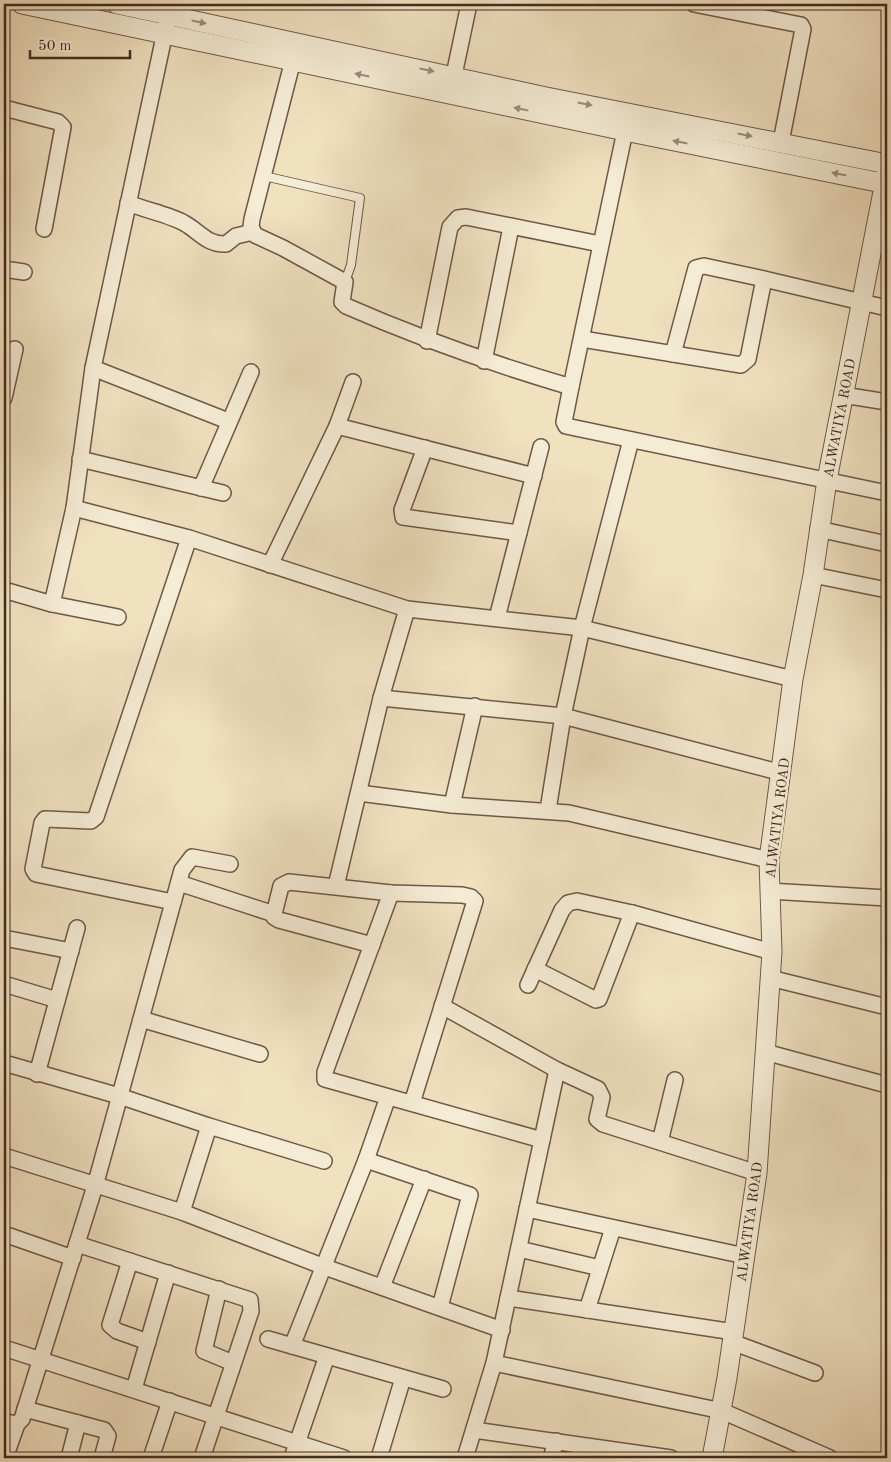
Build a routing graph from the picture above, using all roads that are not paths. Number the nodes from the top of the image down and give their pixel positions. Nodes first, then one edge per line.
1 (22, 4) edge
2 (117, 4) edge
3 (470, 4) edge
4 (694, 4) edge
5 (168, 17) edge
6 (292, 60) junction
7 (454, 75) junction
8 (4, 108) edge
9 (625, 131) junction
10 (781, 142) junction
11 (887, 164) edge
12 (264, 176) junction
13 (886, 179) edge
14 (128, 203) junction
15 (511, 227) junction
16 (44, 229) dead end
17 (253, 232) junction
18 (600, 244) junction
19 (4, 269) edge
20 (24, 272) dead end
21 (764, 279) junction
22 (345, 282) junction
23 (861, 302) junction
24 (887, 308) edge
25 (582, 339) junction
26 (427, 341) junction
27 (15, 349) dead end
28 (673, 354) junction
29 (484, 361) junction
30 (93, 368) junction
31 (251, 372) dead end
32 (353, 382) dead end
33 (571, 387) junction
34 (843, 394) junction
35 (4, 398) edge
36 (887, 402) edge
37 (228, 421) junction
38 (337, 426) junction
39 (631, 440) junction
40 (541, 447) dead end
41 (425, 448) junction
42 (80, 459) junction
43 (534, 476) junction
44 (827, 480) junction
45 (201, 488) junction
46 (223, 493) dead end
47 (887, 493) edge
48 (74, 508) junction
49 (818, 529) junction
50 (519, 533) junction
51 (189, 538) junction
52 (887, 544) edge
53 (270, 566) junction
54 (813, 575) junction
55 (4, 590) edge
56 (887, 590) edge
57 (52, 604) junction
58 (406, 609) junction
59 (118, 617) dead end
60 (497, 618) junction
61 (582, 628) junction
62 (793, 679) junction
63 (381, 698) junction
64 (475, 706) junction
65 (563, 716) junction
66 (782, 773) junction
67 (359, 793) junction
68 (452, 805) junction
69 (548, 810) junction
70 (769, 860) junction
71 (230, 864) dead end
72 (179, 883) junction
73 (336, 886) junction
74 (769, 891) junction
75 (391, 893) junction
76 (887, 898) edge
77 (174, 902) junction
78 (632, 913) junction
79 (274, 914) junction
80 (77, 928) dead end
81 (4, 938) edge
82 (372, 945) junction
83 (71, 951) junction
84 (772, 952) junction
85 (535, 969) junction
86 (770, 978) junction
87 (4, 984) edge
88 (528, 984) dead end
89 (57, 1000) junction
90 (442, 1006) junction
91 (887, 1007) edge
92 (141, 1019) junction
93 (765, 1052) junction
94 (260, 1054) dead end
95 (4, 1063) edge
96 (557, 1070) junction
97 (37, 1074) junction
98 (675, 1080) dead end
99 (887, 1086) edge
100 (119, 1096) junction
101 (388, 1097) junction
102 (412, 1103) junction
103 (209, 1126) junction
104 (542, 1140) junction
105 (660, 1142) junction
106 (4, 1156) edge
107 (366, 1160) junction
108 (324, 1162) dead end
109 (757, 1173) junction
110 (424, 1179) junction
111 (95, 1186) junction
112 (527, 1210) junction
113 (182, 1212) junction
114 (613, 1228) junction
115 (4, 1234) edge
116 (519, 1249) junction
117 (75, 1251) junction
118 (744, 1256) junction
119 (130, 1261) junction
120 (322, 1266) junction
121 (600, 1268) junction
122 (168, 1273) junction
123 (382, 1287) junction
124 (219, 1289) junction
125 (508, 1298) junction
126 (440, 1307) junction
127 (587, 1310) junction
128 (502, 1330) junction
129 (733, 1337) junction
130 (268, 1339) dead end
131 (148, 1342) junction
132 (292, 1346) junction
133 (4, 1348) edge
134 (327, 1356) junction
135 (42, 1360) junction
136 (233, 1363) junction
137 (494, 1363) junction
138 (815, 1373) dead end
139 (403, 1378) junction
140 (134, 1389) junction
141 (443, 1389) dead end
142 (170, 1401) junction
143 (25, 1409) junction
144 (722, 1412) junction
145 (216, 1415) junction
146 (10, 1423) edge
147 (78, 1423) junction
148 (474, 1430) junction
149 (556, 1441) junction
150 (298, 1443) junction
151 (593, 1452) edge
152 (5, 1458) edge
153 (68, 1458) edge
154 (102, 1458) edge
155 (152, 1458) edge
156 (202, 1458) edge
157 (292, 1458) edge
158 (344, 1458) edge
159 (379, 1458) edge
160 (465, 1458) edge
161 (551, 1458) edge
162 (671, 1458) edge
163 (712, 1458) edge
164 (830, 1458) edge

1 - 5 street
2 - 5 street
3 - 7 street
4 - 10 street
5 - 6 street
5 -> 7 street
5 - 14 street
9 -> 6 street
6 - 12 street
7 -> 10 street
8 - 16 street
13 -> 9 street
9 - 18 street
10 - 11 street
12 - 17 street
12 - 22 lane
13 - 23 street, ALWATIYA ROAD
14 - 17 street
14 - 30 street
15 - 18 street
15 - 26 street
15 - 29 street
17 - 22 street
18 - 25 street
19 - 20 street
21 - 23 street
21 - 28 street
21 - 28 street
22 - 26 street
23 - 24 street
23 - 34 street, ALWATIYA ROAD
25 - 28 street
25 - 33 street
26 - 29 street
27 - 35 street
29 - 33 street
30 - 37 street
30 - 42 street
31 - 37 street
32 - 38 street
33 - 39 street
34 - 36 street
34 - 44 street, ALWATIYA ROAD
37 - 45 street
38 - 41 street
38 - 53 street
39 - 44 street
39 - 61 street
40 - 43 street
41 - 43 street
41 - 50 street
42 - 45 street
42 - 48 street
43 - 50 street
44 - 47 street
44 - 49 street, ALWATIYA ROAD
45 - 46 street
48 - 51 street
48 - 57 street
49 - 52 street
49 - 54 street, ALWATIYA ROAD
50 - 60 street
51 - 53 street
51 - 77 street
53 - 58 street
54 - 56 street
54 - 62 street, ALWATIYA ROAD
55 - 57 street
57 - 59 street
58 - 60 street
58 - 63 street
60 - 61 street
61 - 62 street
61 - 65 street
62 - 66 street, ALWATIYA ROAD
63 - 64 street
63 - 67 street
64 - 65 street
64 - 68 street
65 - 66 street
65 - 69 street
66 - 70 street, ALWATIYA ROAD
67 - 68 street
67 - 73 street
68 - 69 street
69 - 70 street
70 - 74 street, ALWATIYA ROAD
71 - 72 street
72 - 77 street
72 - 79 street
73 - 75 street
73 - 79 street
74 - 76 street
74 - 84 street, ALWATIYA ROAD
75 - 82 street
75 - 90 street
77 - 92 street
78 - 84 street
78 - 85 street
78 - 85 street
79 - 82 street
80 - 83 street
81 - 83 street
82 - 101 street
83 - 89 street
84 - 86 street, ALWATIYA ROAD
85 - 88 street
86 - 91 street
86 - 93 street, ALWATIYA ROAD
87 - 89 street
89 - 97 street
90 - 96 street
90 - 102 street
92 - 94 street
92 - 100 street
93 - 99 street
93 - 109 street, ALWATIYA ROAD
95 - 97 street
96 - 104 street
96 - 105 street
97 - 100 street
98 - 105 street
100 - 103 street
100 - 111 street
101 - 102 street
101 - 107 street
102 - 104 street
103 - 108 street
103 - 113 street
104 - 112 street
105 - 109 street
106 - 111 street
107 - 110 street
107 - 120 street
109 - 118 street, ALWATIYA ROAD
110 - 123 street
110 - 126 street
111 - 113 street
111 - 117 street
112 - 114 street
112 - 116 street
113 - 120 street
114 - 118 street
114 - 121 street
115 - 117 street
116 - 121 street
116 - 125 street
117 - 119 street
117 - 135 street
118 - 129 street, ALWATIYA ROAD
119 - 122 street
119 - 131 street
120 - 123 street
120 - 132 street
121 - 127 street
122 - 124 street
122 - 131 street
123 - 126 street
124 - 136 street
124 - 136 street
125 - 127 street
125 - 128 street
126 - 128 street
127 - 129 street
128 - 137 street
129 - 138 street
129 - 144 street, ALWATIYA ROAD
130 - 132 street
131 - 140 street
132 - 134 street
133 - 135 street
134 - 139 street
134 - 150 street
135 - 140 street
135 - 143 street
136 - 145 street
137 - 144 street
137 - 148 street
139 - 141 street
139 - 159 street
140 - 142 street
142 - 145 street
142 - 155 street
143 - 146 street
143 - 147 street
144 - 163 street, ALWATIYA ROAD
144 - 164 street
145 - 150 street
145 - 156 street
146 - 152 street
147 - 153 street
147 - 154 street
148 - 149 street
148 - 160 street
149 - 151 street
149 - 161 street
150 - 157 street
150 - 158 street
151 - 162 street

